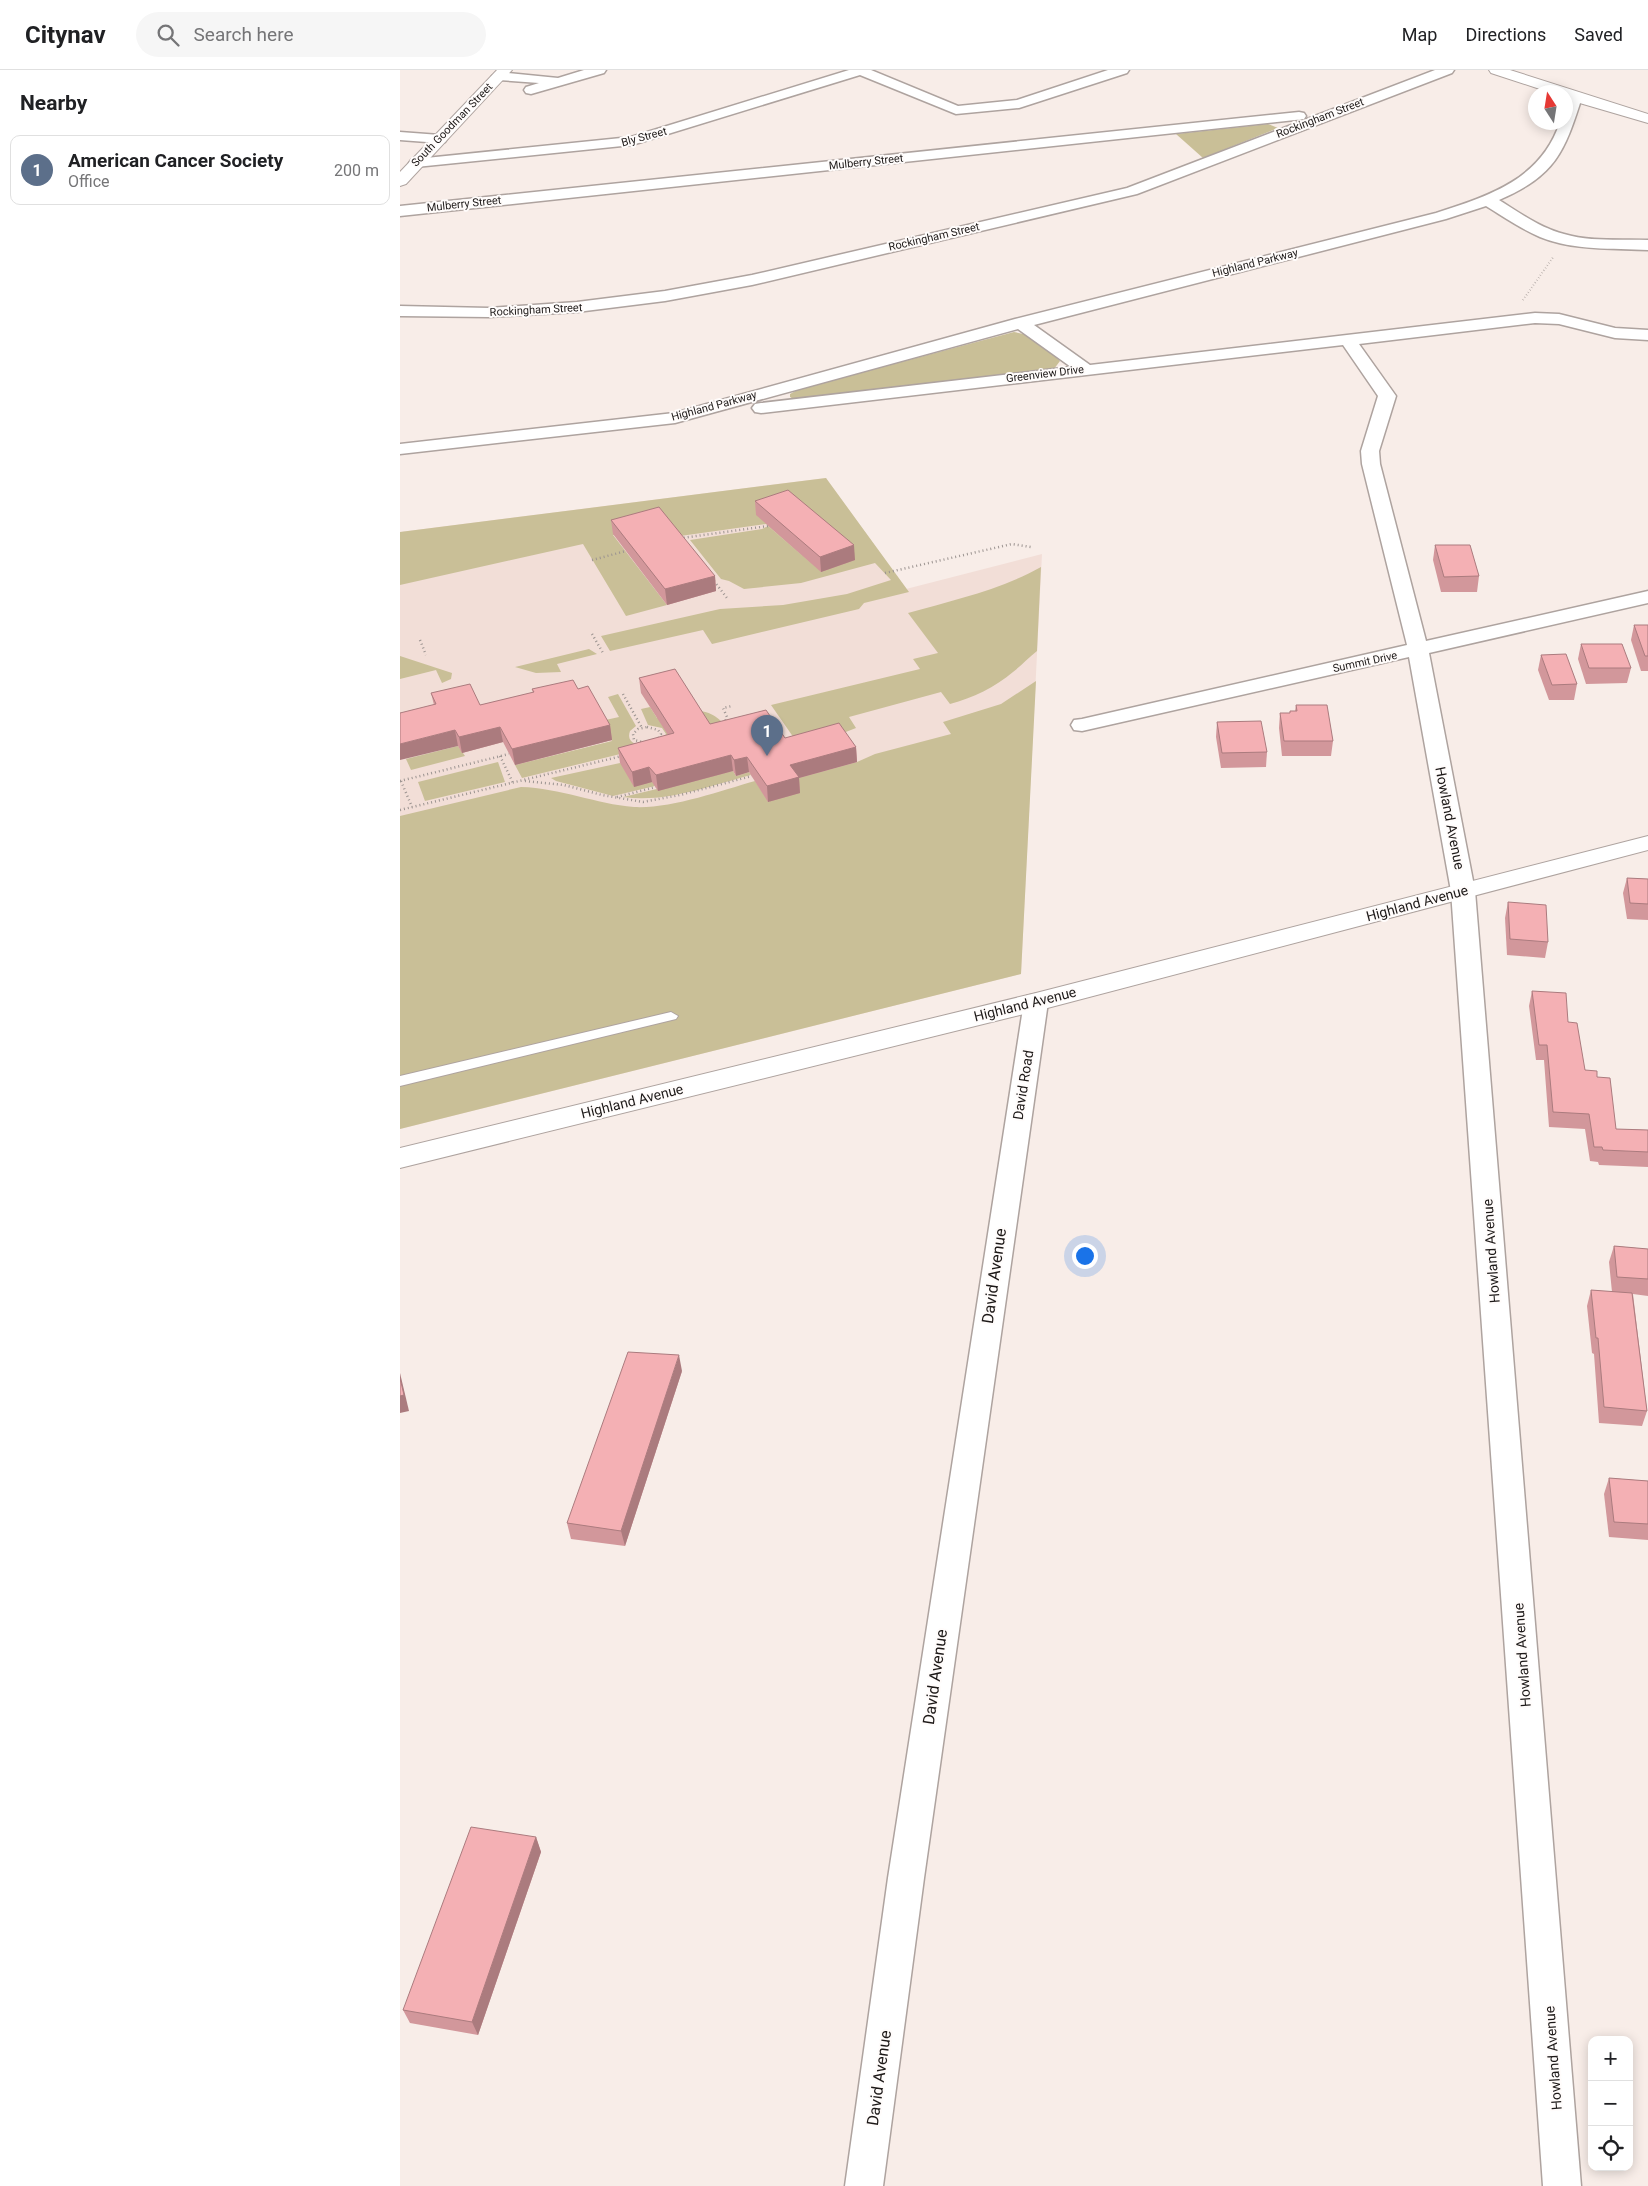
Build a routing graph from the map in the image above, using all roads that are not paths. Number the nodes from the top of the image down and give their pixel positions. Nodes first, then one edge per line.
1 (599, 70) edge
2 (861, 70) edge
3 (1122, 70) edge
4 (1447, 70) edge
5 (1496, 70) edge
6 (502, 72) edge
7 (562, 81) junction
8 (1540, 85) edge
9 (531, 90) dead end
10 (1573, 96) edge
11 (1333, 113) junction
12 (1648, 119) edge
13 (1560, 130) edge
14 (400, 136) edge
15 (440, 139) junction
16 (416, 164) junction
17 (400, 181) edge
18 (1488, 200) junction
19 (400, 211) edge
20 (1648, 245) edge
21 (400, 311) edge
22 (1021, 323) junction
23 (1648, 335) edge
24 (1347, 339) junction
25 (1086, 369) junction
26 (675, 418) junction
27 (400, 449) edge
28 (1648, 597) edge
29 (1418, 650) junction
30 (1082, 725) dead end
31 (1648, 843) edge
32 (1464, 891) junction
33 (1036, 1002) junction
34 (671, 1016) dead end
35 (400, 1081) edge
36 (400, 1158) edge
37 (1010, 1168) joint
38 (864, 2186) edge
39 (1562, 2186) edge

1 - 7 street
2 - 3 street
2 - 16 street, Bly Street
4 - 11 street, Rockingham Street
5 - 8 street
6 - 7 street
6 - 15 street, South Goodman Street
7 - 9 street
10 - 12 street
11 - 19 street, Mulberry Street
11 - 21 street, Rockingham Street
13 - 18 street, Highland Parkway
14 - 15 street
15 - 16 street, South Goodman Street
16 - 17 street, South Goodman Street
18 - 20 street
18 - 22 street, Highland Parkway
22 - 25 street
22 - 26 street, Highland Parkway
23 - 24 street, Greenview Drive
24 - 25 street, Greenview Drive
24 - 29 street, Howland Avenue
25 - 26 street, Greenview Drive
26 - 27 street, Highland Parkway
28 - 29 street, Summit Drive
29 - 30 street, Summit Drive
29 - 32 street, Howland Avenue
31 - 32 street, Highland Avenue
32 - 33 street, Highland Avenue
32 - 39 street, Howland Avenue
33 - 36 street, Highland Avenue
33 - 37 street, David Road
34 - 35 lane
37 - 38 street, David Avenue

